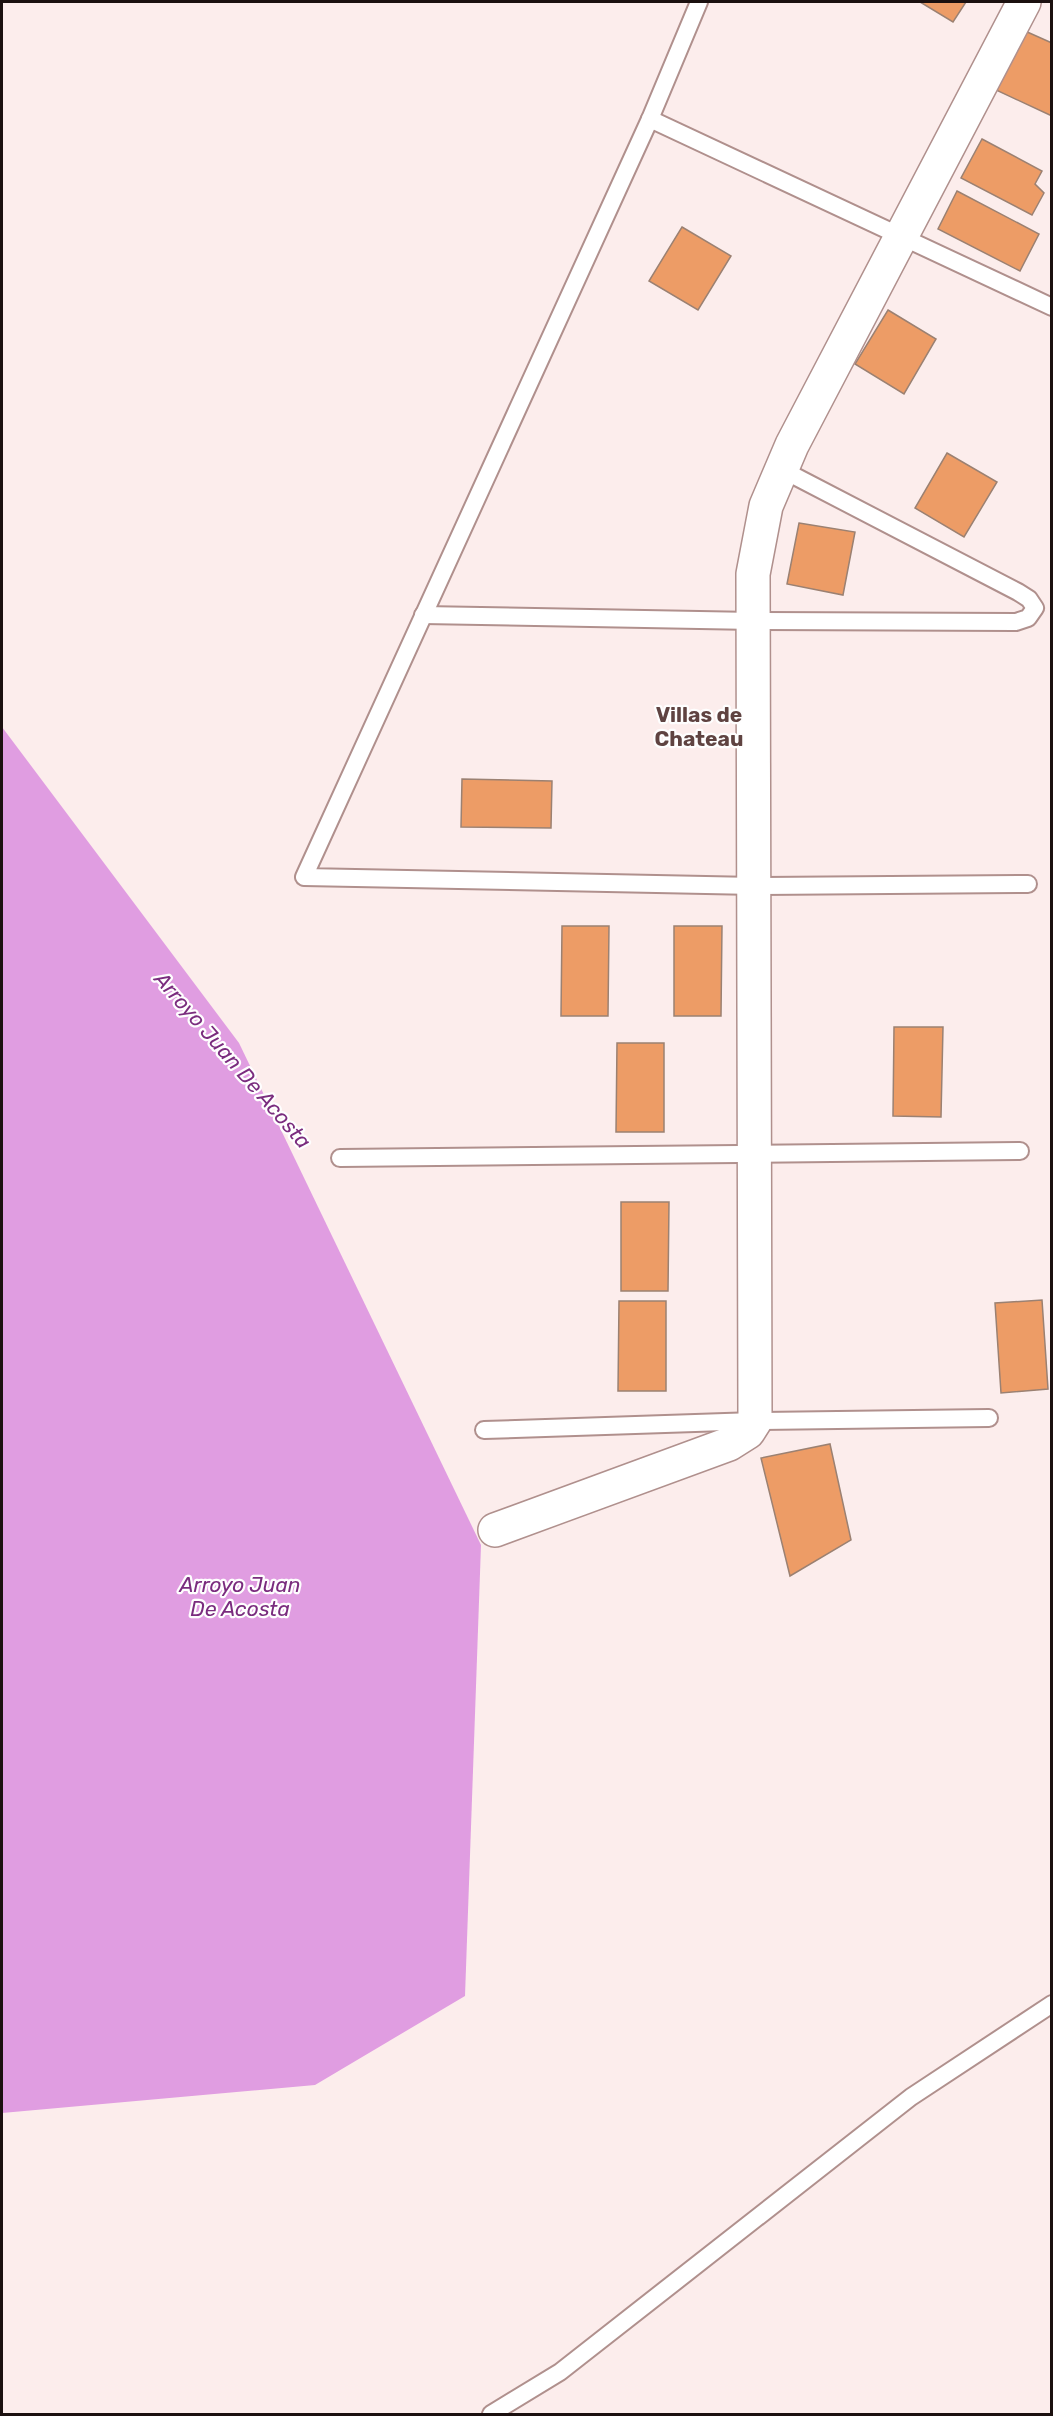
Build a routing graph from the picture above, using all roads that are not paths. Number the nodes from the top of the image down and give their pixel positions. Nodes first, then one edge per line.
1 (699, 2) edge
2 (1024, 2) edge
3 (650, 119) junction
4 (902, 238) junction
5 (1052, 307) edge
6 (781, 469) junction
7 (423, 615) junction
8 (754, 621) junction
9 (1028, 884) dead end
10 (755, 886) junction
11 (1020, 1151) dead end
12 (753, 1155) junction
13 (340, 1158) dead end
14 (988, 1418) dead end
15 (755, 1421) junction
16 (484, 1430) dead end
17 (495, 1530) dead end
18 (1052, 2004) edge
19 (491, 2415) edge

1 - 3 lane
2 - 4 street
3 - 4 lane
3 - 7 lane
4 - 5 lane
4 - 6 street
6 - 8 street
6 - 8 lane
7 - 8 lane
7 - 10 lane
8 - 10 street
9 - 10 lane
10 - 12 street
11 - 12 lane
12 - 13 lane
12 - 15 street
14 - 15 lane
15 - 16 lane
15 - 17 street
18 - 19 lane

